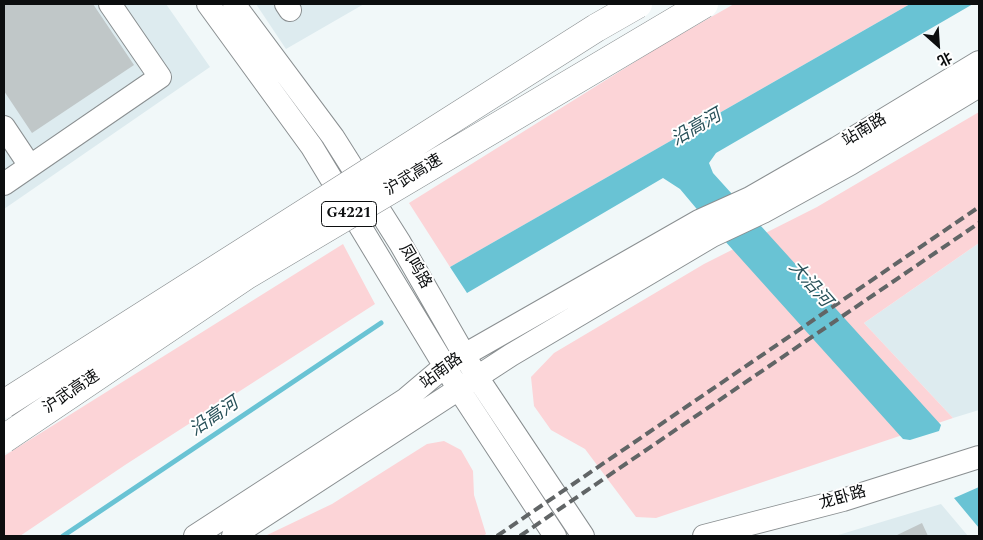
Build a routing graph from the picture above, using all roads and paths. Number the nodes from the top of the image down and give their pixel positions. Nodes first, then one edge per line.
1 (110, 4) edge
2 (208, 4) edge
3 (234, 4) edge
4 (638, 4) edge
5 (704, 4) edge
6 (979, 62) edge
7 (979, 86) edge
8 (4, 127) edge
9 (30, 166) junction
10 (4, 184) edge
11 (756, 205) junction
12 (705, 229) junction
13 (454, 361) junction
14 (467, 382) junction
15 (4, 404) edge
16 (4, 439) edge
17 (979, 456) edge
18 (195, 536) edge
19 (233, 536) edge
20 (555, 536) edge
21 (583, 536) edge
22 (704, 536) edge

1 - 9 street
2 - 13 street, 凤鸣路
3 - 13 street, 凤鸣路
4 - 15 highway, 沪武高速 / G4221, bridge
5 - 16 highway, 沪武高速 / G4221, bridge
6 - 11 street, 站南路
7 - 11 street, 站南路
8 - 9 street
9 - 10 street
11 - 12 street
12 - 13 street, 站南路
12 - 14 street, 站南路
13 - 14 street, 凤鸣路
13 - 18 street, 站南路
14 - 19 street, 站南路
14 - 20 street, 凤鸣路
14 - 21 street, 凤鸣路
17 - 22 street, 龙卧路

